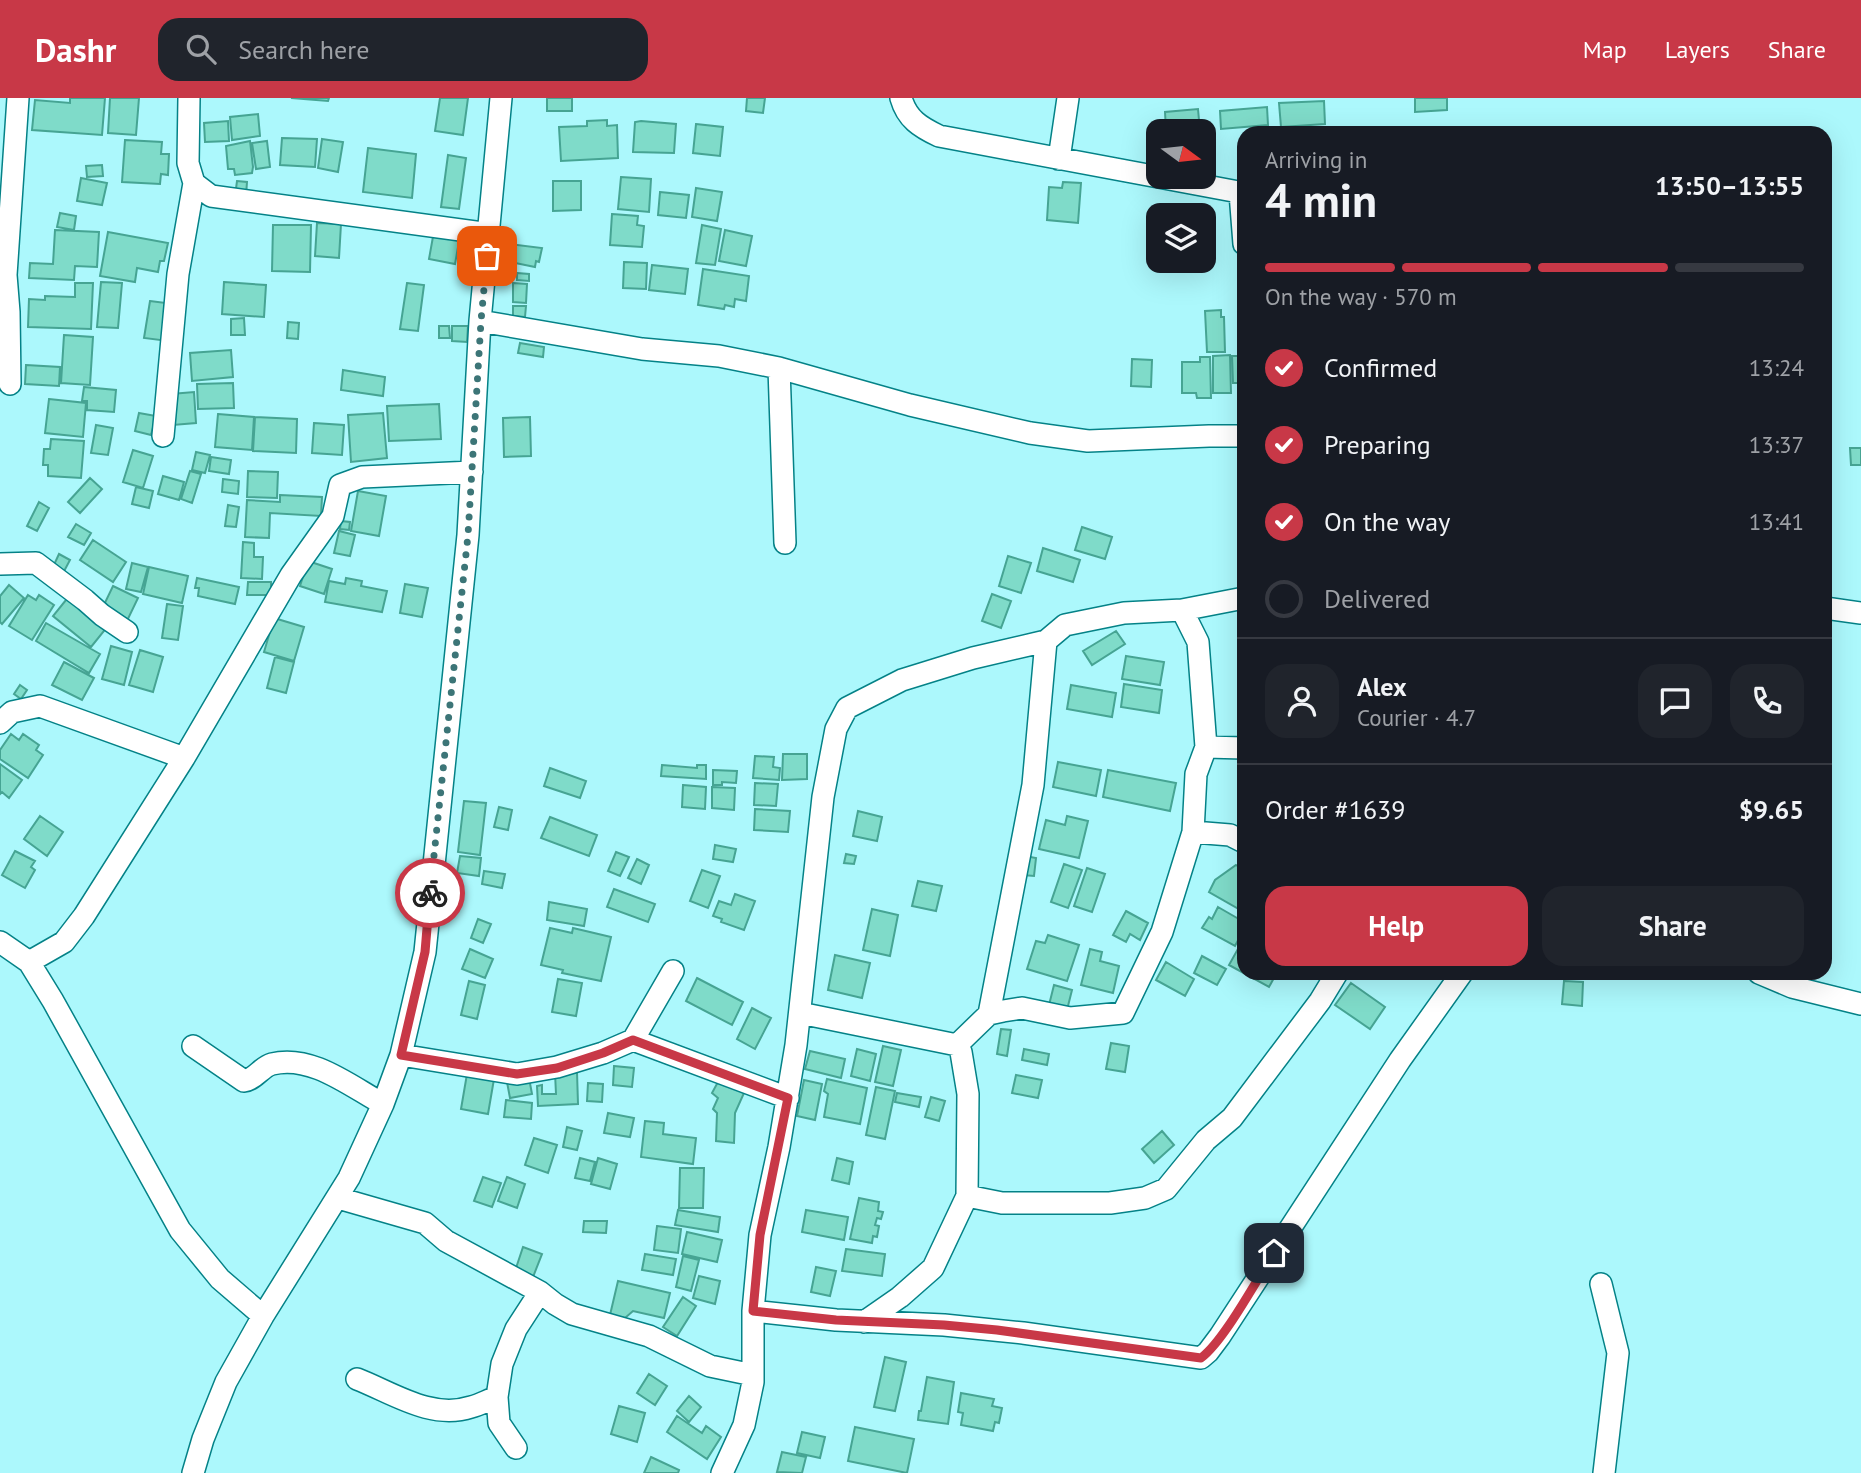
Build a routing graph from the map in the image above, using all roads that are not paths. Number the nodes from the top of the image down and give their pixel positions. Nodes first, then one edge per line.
1 (18, 98) edge
2 (189, 98) edge
3 (501, 98) edge
4 (901, 98) edge
5 (1068, 98) edge
6 (1059, 159) junction
7 (194, 183) junction
8 (1237, 192) edge
9 (490, 234) junction
10 (481, 321) junction
11 (779, 368) junction
12 (10, 384) dead end
13 (163, 436) dead end
14 (1237, 436) edge
15 (472, 472) junction
16 (785, 543) dead end
17 (0, 564) edge
18 (1237, 599) edge
19 (1832, 609) edge
20 (1182, 610) junction
21 (1861, 613) edge
22 (127, 632) dead end
23 (1046, 641) junction
24 (0, 723) edge
25 (1206, 747) junction
26 (1237, 748) edge
27 (184, 758) junction
28 (1193, 832) junction
29 (1237, 838) edge
30 (0, 942) edge
31 (29, 962) junction
32 (673, 971) dead end
33 (1333, 980) edge
34 (1457, 980) edge
35 (1777, 980) edge
36 (1861, 1004) edge
37 (800, 1013) junction
38 (989, 1014) junction
39 (633, 1040) junction
40 (957, 1045) junction
41 (193, 1046) dead end
42 (401, 1055) junction
43 (788, 1098) junction
44 (383, 1104) junction
45 (967, 1196) junction
46 (338, 1198) junction
47 (1601, 1284) dead end
48 (540, 1292) junction
49 (753, 1311) junction
50 (263, 1316) junction
51 (864, 1322) junction
52 (753, 1376) junction
53 (357, 1379) dead end
54 (497, 1397) junction
55 (516, 1448) dead end
56 (192, 1473) edge
57 (722, 1473) edge
58 (1604, 1473) edge

1 - 12 street
2 - 7 street
3 - 9 street
4 - 6 street
5 - 6 street
6 - 8 street
7 - 9 street
7 - 13 street
9 - 10 street
10 - 11 street
10 - 15 street
11 - 14 street
11 - 16 street
15 - 27 street
15 - 42 street
17 - 22 street
18 - 20 street
19 - 21 street
20 - 23 street
20 - 25 street
23 - 37 street
23 - 38 street
24 - 27 street
25 - 26 street
25 - 28 street
27 - 31 street
28 - 29 street
28 - 38 street
30 - 31 street
31 - 50 street
32 - 39 street
33 - 45 street
34 - 51 street
35 - 36 street
37 - 40 street
37 - 43 street
38 - 40 street
39 - 42 street
39 - 43 street
40 - 45 street
41 - 44 street
42 - 44 street
43 - 49 street
44 - 46 street
45 - 51 street
46 - 48 street
46 - 50 street
47 - 58 street
48 - 52 street
48 - 54 street
49 - 51 street
49 - 52 street
50 - 56 street
52 - 57 street
53 - 54 street
54 - 55 street

